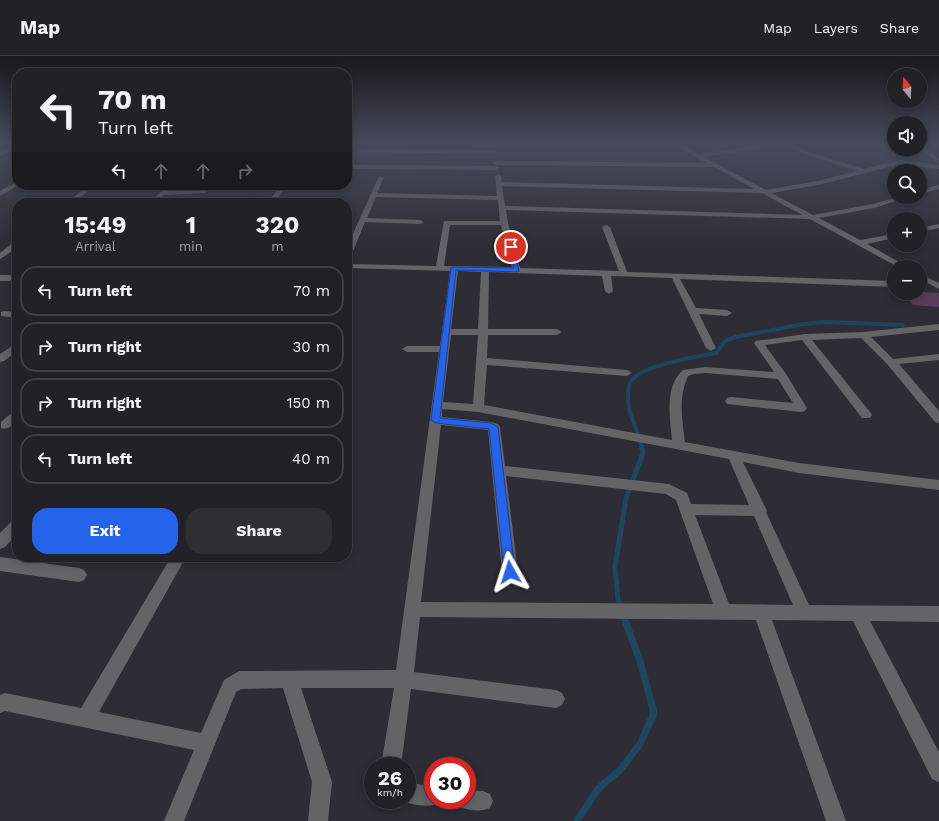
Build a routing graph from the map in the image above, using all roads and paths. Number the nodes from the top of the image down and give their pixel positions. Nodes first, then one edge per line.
1 (380, 180) edge
2 (498, 180) edge
3 (742, 180) edge
4 (832, 180) edge
5 (499, 184) junction
6 (939, 186) edge
7 (12, 187) edge
8 (87, 190) edge
9 (166, 190) edge
10 (281, 190) edge
11 (927, 190) edge
12 (205, 191) dead end
13 (765, 192) junction
14 (163, 193) junction
15 (0, 194) edge
16 (373, 195) junction
17 (76, 198) edge
18 (158, 198) edge
19 (274, 198) edge
20 (502, 198) junction
21 (887, 202) edge
22 (503, 208) junction
23 (813, 217) junction
24 (363, 220) junction
25 (420, 222) dead end
26 (504, 223) junction
27 (939, 226) edge
28 (606, 227) dead end
29 (927, 229) edge
30 (887, 237) edge
31 (859, 243) junction
32 (352, 245) edge
33 (12, 248) edge
34 (0, 257) edge
35 (891, 260) edge
36 (352, 268) edge
37 (447, 268) junction
38 (485, 270) junction
39 (517, 270) junction
40 (606, 274) junction
41 (624, 274) junction
42 (675, 276) junction
43 (0, 278) edge
44 (12, 278) edge
45 (927, 280) edge
46 (887, 284) edge
47 (927, 286) edge
48 (939, 286) edge
49 (609, 291) dead end
50 (692, 311) junction
51 (727, 313) dead end
52 (4, 314) dead end
53 (12, 315) edge
54 (939, 328) edge
55 (446, 332) junction
56 (483, 332) junction
57 (557, 332) dead end
58 (863, 335) junction
59 (805, 338) junction
60 (711, 348) dead end
61 (408, 349) dead end
62 (444, 349) junction
63 (12, 350) edge
64 (939, 357) edge
65 (0, 358) edge
66 (482, 362) junction
67 (891, 362) junction
68 (627, 374) dead end
69 (782, 376) junction
70 (731, 401) dead end
71 (437, 405) junction
72 (478, 408) junction
73 (866, 415) dead end
74 (12, 419) edge
75 (939, 419) edge
76 (436, 420) junction
77 (5, 425) dead end
78 (679, 445) junction
79 (733, 456) junction
80 (499, 470) junction
81 (939, 485) edge
82 (686, 509) junction
83 (760, 511) junction
84 (12, 530) edge
85 (0, 543) edge
86 (175, 562) edge
87 (0, 564) edge
88 (510, 572) dead end
89 (79, 575) dead end
90 (413, 609) junction
91 (724, 612) junction
92 (761, 612) junction
93 (805, 613) junction
94 (857, 613) junction
95 (939, 614) edge
96 (289, 679) junction
97 (404, 679) junction
98 (556, 699) dead end
99 (0, 704) edge
100 (86, 718) junction
101 (206, 743) junction
102 (392, 757) edge
103 (939, 772) edge
104 (174, 821) edge
105 (318, 821) edge
106 (836, 821) edge

1 - 16 street
2 - 5 street
3 - 13 street
4 - 13 street
5 - 13 street
5 - 20 street
6 - 11 street
7 - 15 street
8 - 17 street
9 - 14 street
10 - 19 street
12 - 14 street
13 - 23 street
14 - 18 street
16 - 20 street
16 - 24 street
20 - 22 street
21 - 23 street
22 - 23 street
22 - 26 street
23 - 31 street
24 - 25 street
24 - 32 street
26 - 37 street
26 - 39 street
27 - 29 street
28 - 41 street
30 - 31 street
31 - 35 street
33 - 34 street
36 - 37 street
37 - 38 street
37 - 55 street
38 - 39 street
38 - 56 street
39 - 40 street
40 - 41 street
40 - 49 street
41 - 42 street
42 - 46 street
42 - 50 street
43 - 44 street
45 - 48 street
47 - 48 street
50 - 51 street
50 - 60 street
52 - 53 street
54 - 58 street
55 - 56 street
55 - 62 street
56 - 57 street
56 - 66 street
58 - 59 street
58 - 67 street
59 - 69 street
59 - 73 street
61 - 62 street
62 - 71 street
63 - 65 street
64 - 67 street
66 - 68 street
66 - 72 street
67 - 75 street
69 - 70 street
69 - 78 street
71 - 72 street
71 - 76 street
72 - 78 street
74 - 77 street
76 - 80 street
76 - 90 street
78 - 79 street
79 - 81 street
79 - 83 street
80 - 82 street
80 - 88 street
82 - 83 street
82 - 91 street
83 - 93 street
84 - 85 street
86 - 100 street
87 - 89 street
90 - 91 street
90 - 97 street
91 - 92 street
92 - 93 street
92 - 106 street
93 - 94 street
94 - 95 street
94 - 103 street
96 - 97 street
96 - 101 street
96 - 105 street
97 - 98 street
97 - 102 street
99 - 100 street
100 - 101 street
101 - 104 street

